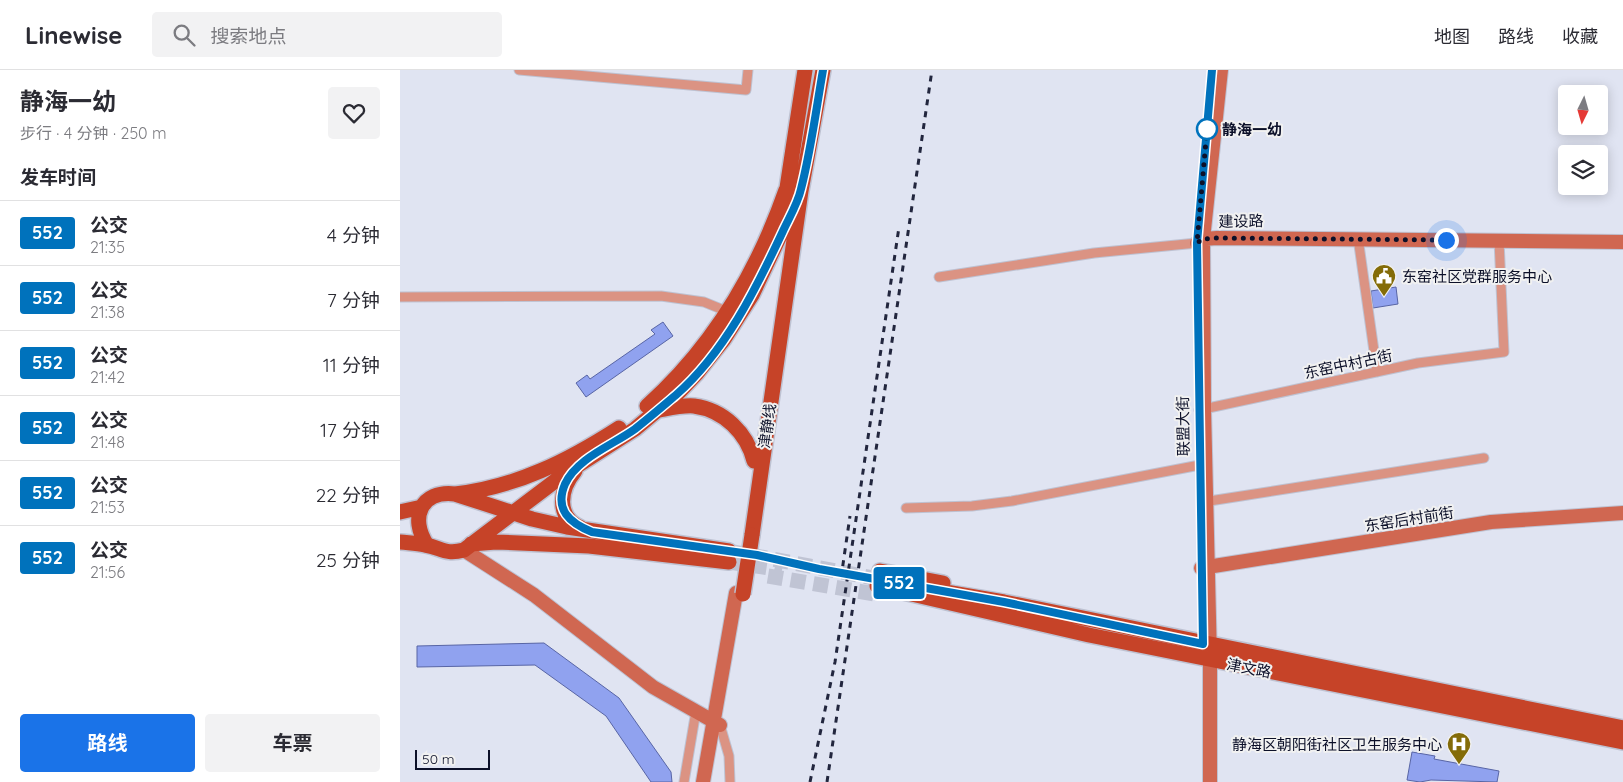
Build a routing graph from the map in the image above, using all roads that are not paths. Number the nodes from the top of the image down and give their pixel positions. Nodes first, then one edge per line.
1 (519, 70) edge
2 (748, 70) edge
3 (805, 70) edge
4 (823, 70) edge
5 (1212, 70) edge
6 (1221, 70) edge
7 (793, 191) junction
8 (782, 232) junction
9 (1359, 240) junction
10 (1201, 242) junction
11 (1623, 242) edge
12 (1499, 243) junction
13 (1623, 247) edge
14 (939, 277) dead end
15 (400, 297) edge
16 (733, 314) junction
17 (1377, 372) junction
18 (1201, 409) junction
19 (658, 410) junction
20 (638, 415) junction
21 (1484, 458) dead end
22 (754, 461) junction
23 (581, 462) junction
24 (1202, 464) junction
25 (455, 494) junction
26 (1203, 502) junction
27 (422, 507) junction
28 (906, 508) dead end
29 (400, 512) edge
30 (514, 513) junction
31 (1623, 514) edge
32 (592, 532) junction
33 (748, 535) junction
34 (400, 542) edge
35 (427, 545) junction
36 (467, 547) junction
37 (1204, 568) junction
38 (739, 593) joint
39 (1207, 652) junction
40 (696, 711) junction
41 (716, 722) junction
42 (1623, 728) edge
43 (1623, 742) edge
44 (684, 782) edge
45 (703, 782) edge
46 (711, 782) edge
47 (730, 782) edge
48 (1205, 782) edge
49 (1210, 782) edge

1 - 2 street
3 - 7 main road, 津静线
4 - 7 main road, 津静线
5 - 10 main road, 联盟大街
6 - 10 main road
7 - 8 main road, 津静线
7 - 16 main road
7 - 33 main road, 津静线
8 - 16 main road
8 - 22 main road, 津静线
9 - 10 main road, 建设路
9 - 12 main road, 建设路
9 - 17 street
10 - 14 street
10 - 18 main road, 联盟大街
11 - 12 main road, 建设路
12 - 13 main road, 建设路
12 - 17 street, 东窑中村古街
15 - 16 street
16 - 19 main road
16 - 20 main road
17 - 18 street, 东窑中村古街
18 - 24 main road, 联盟大街
19 - 20 main road
19 - 22 main road
19 - 23 main road
20 - 25 main road
21 - 26 street
22 - 33 main road, 津静线
23 - 30 main road
23 - 32 main road
24 - 26 main road, 联盟大街
24 - 28 street
25 - 27 main road
25 - 30 main road
26 - 37 main road, 联盟大街
27 - 29 main road
27 - 35 main road
30 - 32 main road
30 - 36 main road
31 - 37 main road, 东窑后村前街
32 - 36 main road
33 - 38 main road, 津静线
34 - 35 main road
35 - 36 main road
36 - 40 main road
37 - 39 main road, 联盟大街
38 - 41 main road, 津静线
39 - 39 main road, 津文路
39 - 42 main road, 津文路
39 - 43 main road, 津文路
39 - 48 main road
39 - 49 main road
40 - 41 main road
40 - 44 street
41 - 45 main road, 津静线
41 - 46 main road, 津静线
41 - 47 street

